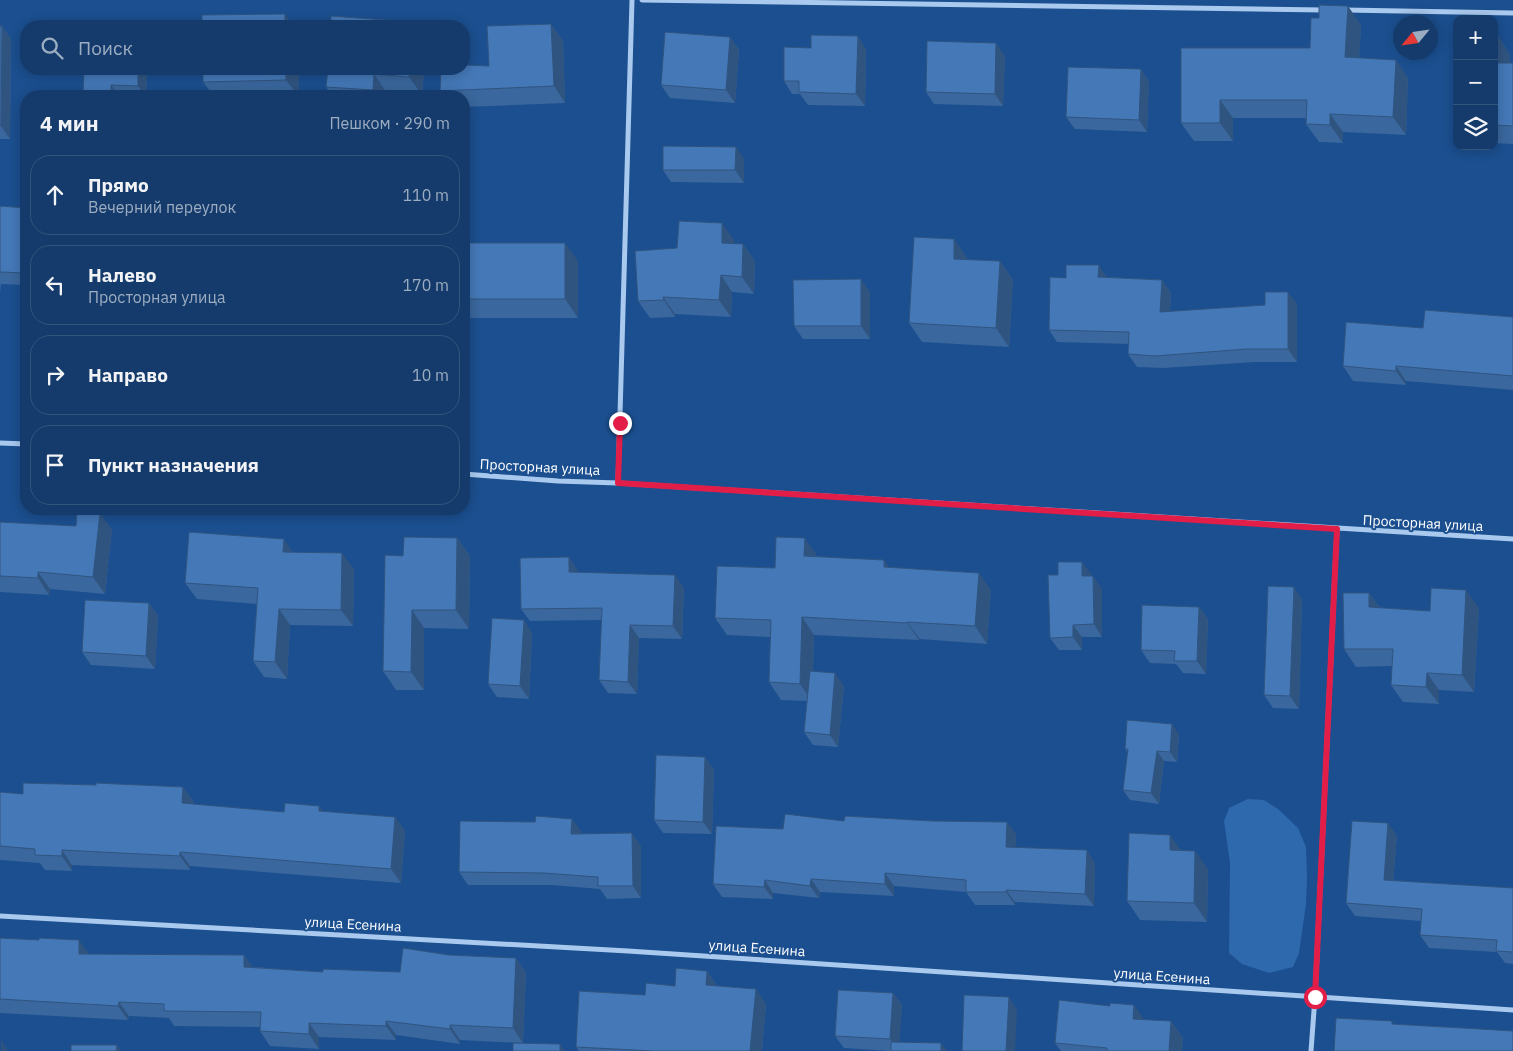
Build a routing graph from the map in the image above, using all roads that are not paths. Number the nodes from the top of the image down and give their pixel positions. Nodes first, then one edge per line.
1 (632, 0) edge
2 (642, 0) edge
3 (1513, 13) edge
4 (0, 443) edge
5 (20, 444) edge
6 (470, 474) edge
7 (618, 483) junction
8 (1337, 529) junction
9 (1513, 539) edge
10 (0, 916) edge
11 (1315, 997) junction
12 (1513, 1010) edge
13 (1311, 1051) edge

1 - 7 street
2 - 3 street
4 - 5 street
6 - 7 street, Просторная улица
7 - 8 street, Просторная улица
8 - 9 street, Просторная улица
8 - 11 street
10 - 11 street, улица Есенина
11 - 12 street, улица Есенина
11 - 13 street

